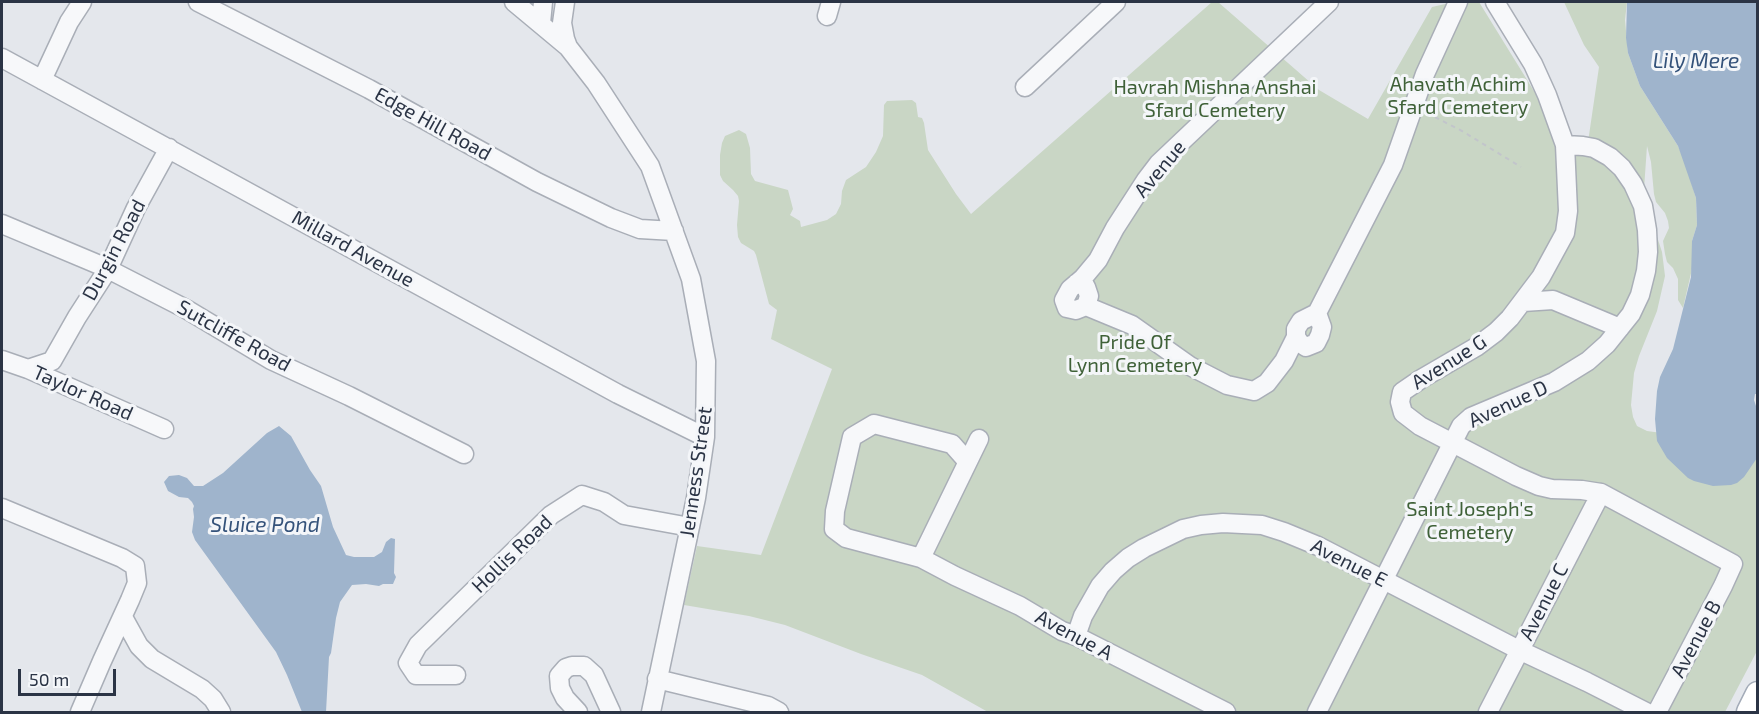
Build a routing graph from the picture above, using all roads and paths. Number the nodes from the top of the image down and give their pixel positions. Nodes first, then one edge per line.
1 (82, 2) edge
2 (198, 2) edge
3 (514, 2) edge
4 (543, 2) edge
5 (565, 2) edge
6 (1116, 2) edge
7 (1329, 2) edge
8 (1458, 2) edge
9 (1495, 2) edge
10 (541, 22) junction
11 (568, 47) junction
12 (2, 58) edge
13 (42, 80) junction
14 (1025, 87) dead end
15 (1414, 107) junction
16 (1565, 145) junction
17 (169, 148) junction
18 (1521, 167) dead end
19 (2, 224) edge
20 (674, 231) junction
21 (108, 269) junction
22 (1524, 302) junction
23 (1620, 328) junction
24 (2, 360) edge
25 (28, 369) junction
26 (164, 429) dead end
27 (705, 438) junction
28 (979, 439) dead end
29 (1452, 442) junction
30 (464, 454) dead end
31 (967, 462) junction
32 (1601, 493) junction
33 (2, 508) edge
34 (690, 527) junction
35 (921, 558) junction
36 (1733, 564) joint
37 (1384, 580) junction
38 (123, 617) junction
39 (1076, 636) junction
40 (1519, 650) junction
41 (456, 675) dead end
42 (657, 679) junction
43 (1758, 694) edge
44 (213, 708) edge
45 (80, 712) edge
46 (578, 712) edge
47 (611, 712) edge
48 (651, 712) edge
49 (779, 712) edge
50 (1226, 712) edge
51 (1317, 712) edge
52 (1488, 712) edge
53 (1646, 712) edge
54 (1657, 712) edge
55 (1749, 712) edge

1 - 13 street
2 - 20 street, Edge Hill Road
3 - 10 street, Jenness Street
4 - 10 street
5 - 11 street, Jenness Street
6 - 14 street
7 - 15 street, Avenue
8 - 15 street, Avenue
9 - 16 street, Avenue G
10 - 11 street, Jenness Street
11 - 20 street, Jenness Street
12 - 13 street, Millard Avenue
13 - 17 street, Millard Avenue
15 - 18 path
16 - 22 street, Avenue G
16 - 23 street, Avenue D
17 - 21 street, Durgin Road
17 - 27 street, Millard Avenue
19 - 21 street, Sutcliffe Road
20 - 27 street, Jenness Street
21 - 25 street, Durgin Road
21 - 30 street, Sutcliffe Road
22 - 23 street
22 - 29 street, Avenue G
23 - 29 street, Avenue D
24 - 25 street, Taylor Road
25 - 26 street, Taylor Road
27 - 34 street, Jenness Street
28 - 31 street
29 - 32 street, Avenue G
29 - 37 street, Avenue D
31 - 35 street
31 - 35 street, Avenue A
32 - 36 street, Avenue G
32 - 40 street, Avenue C
33 - 38 street
34 - 41 street, Hollis Road
34 - 42 street, Jenness Street
35 - 39 street, Avenue A
36 - 54 street, Avenue B
37 - 39 street, Avenue E
37 - 40 street, Avenue E
37 - 51 street, Avenue D
38 - 44 street
38 - 45 street
39 - 50 street, Avenue A
40 - 52 street, Avenue C
40 - 53 street, Avenue E
42 - 48 street, Jenness Street
42 - 49 street
43 - 55 main road
46 - 47 street

